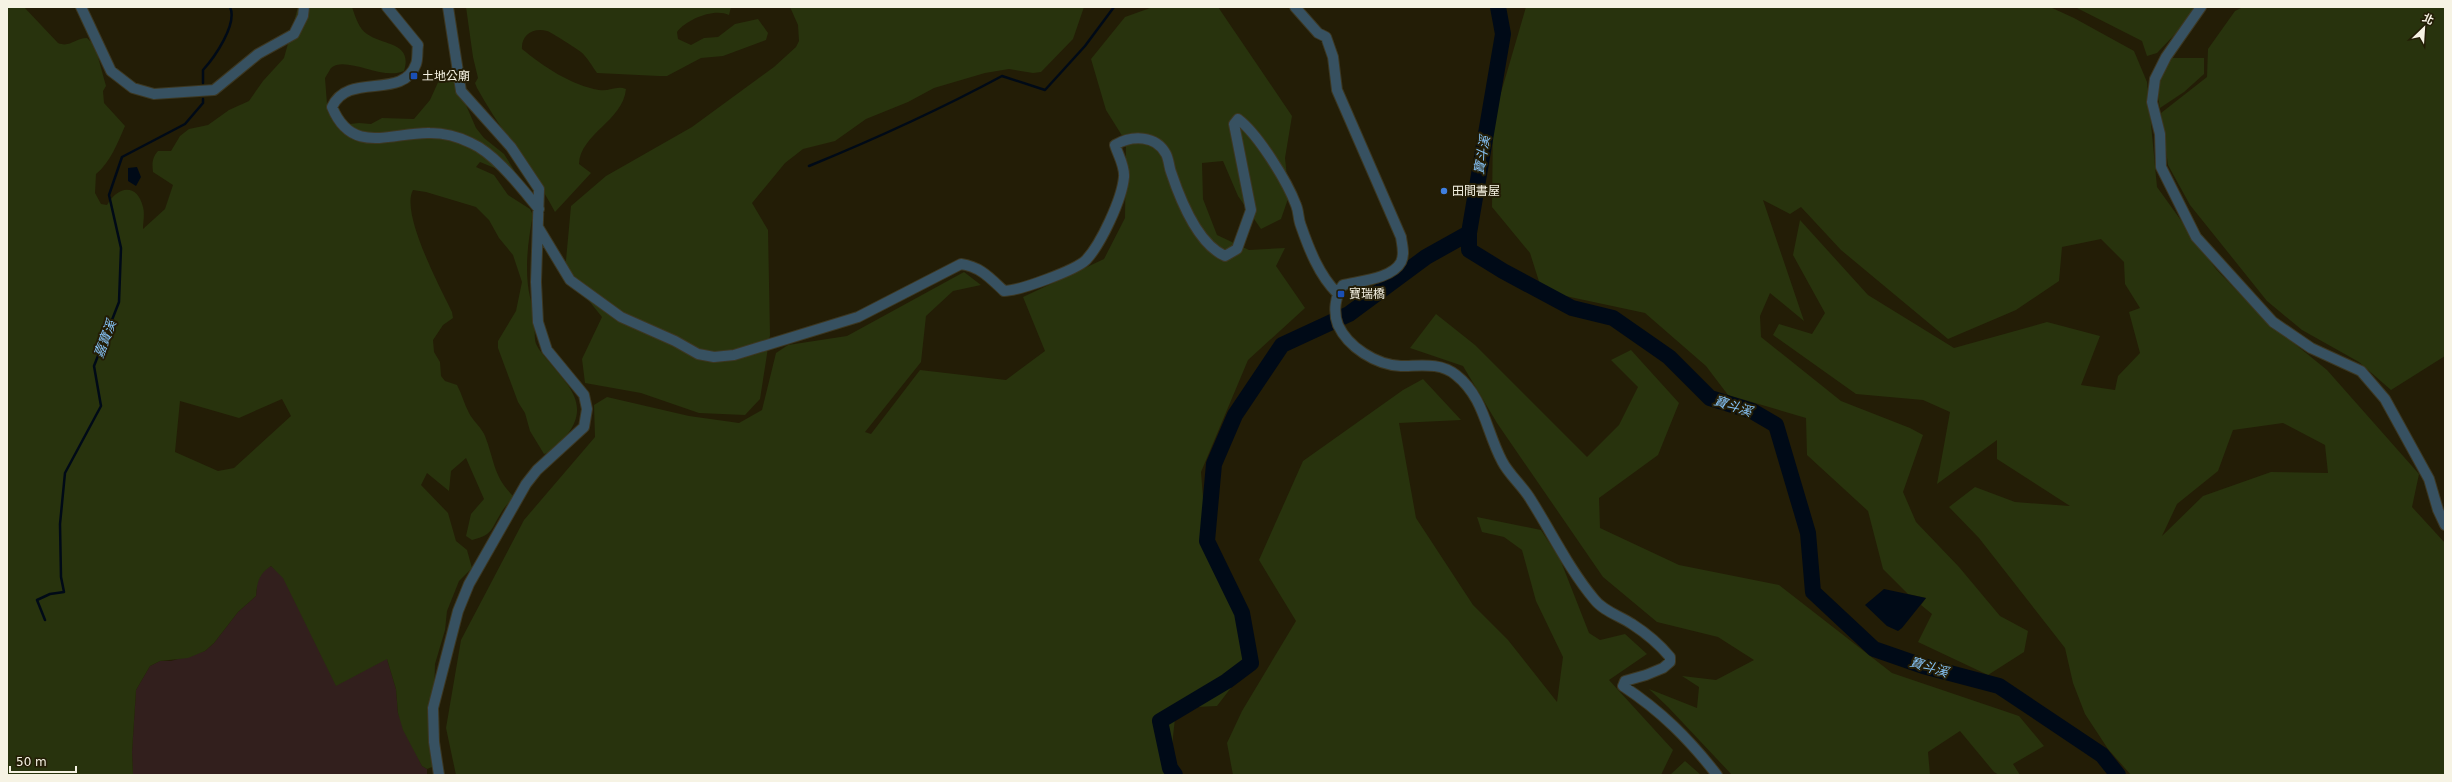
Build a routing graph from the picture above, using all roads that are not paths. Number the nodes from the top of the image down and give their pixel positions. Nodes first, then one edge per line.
1 (81, 7) edge
2 (304, 7) edge
3 (387, 7) edge
4 (448, 7) edge
5 (1296, 7) edge
6 (2201, 7) edge
7 (539, 209) junction
8 (538, 227) junction
9 (1337, 292) junction
10 (2445, 525) edge
11 (439, 775) edge
12 (1717, 775) edge

1 - 2 street
3 - 7 street
4 - 7 street
5 - 9 street
6 - 10 street
7 - 8 street
8 - 9 street
8 - 11 street
9 - 12 street

